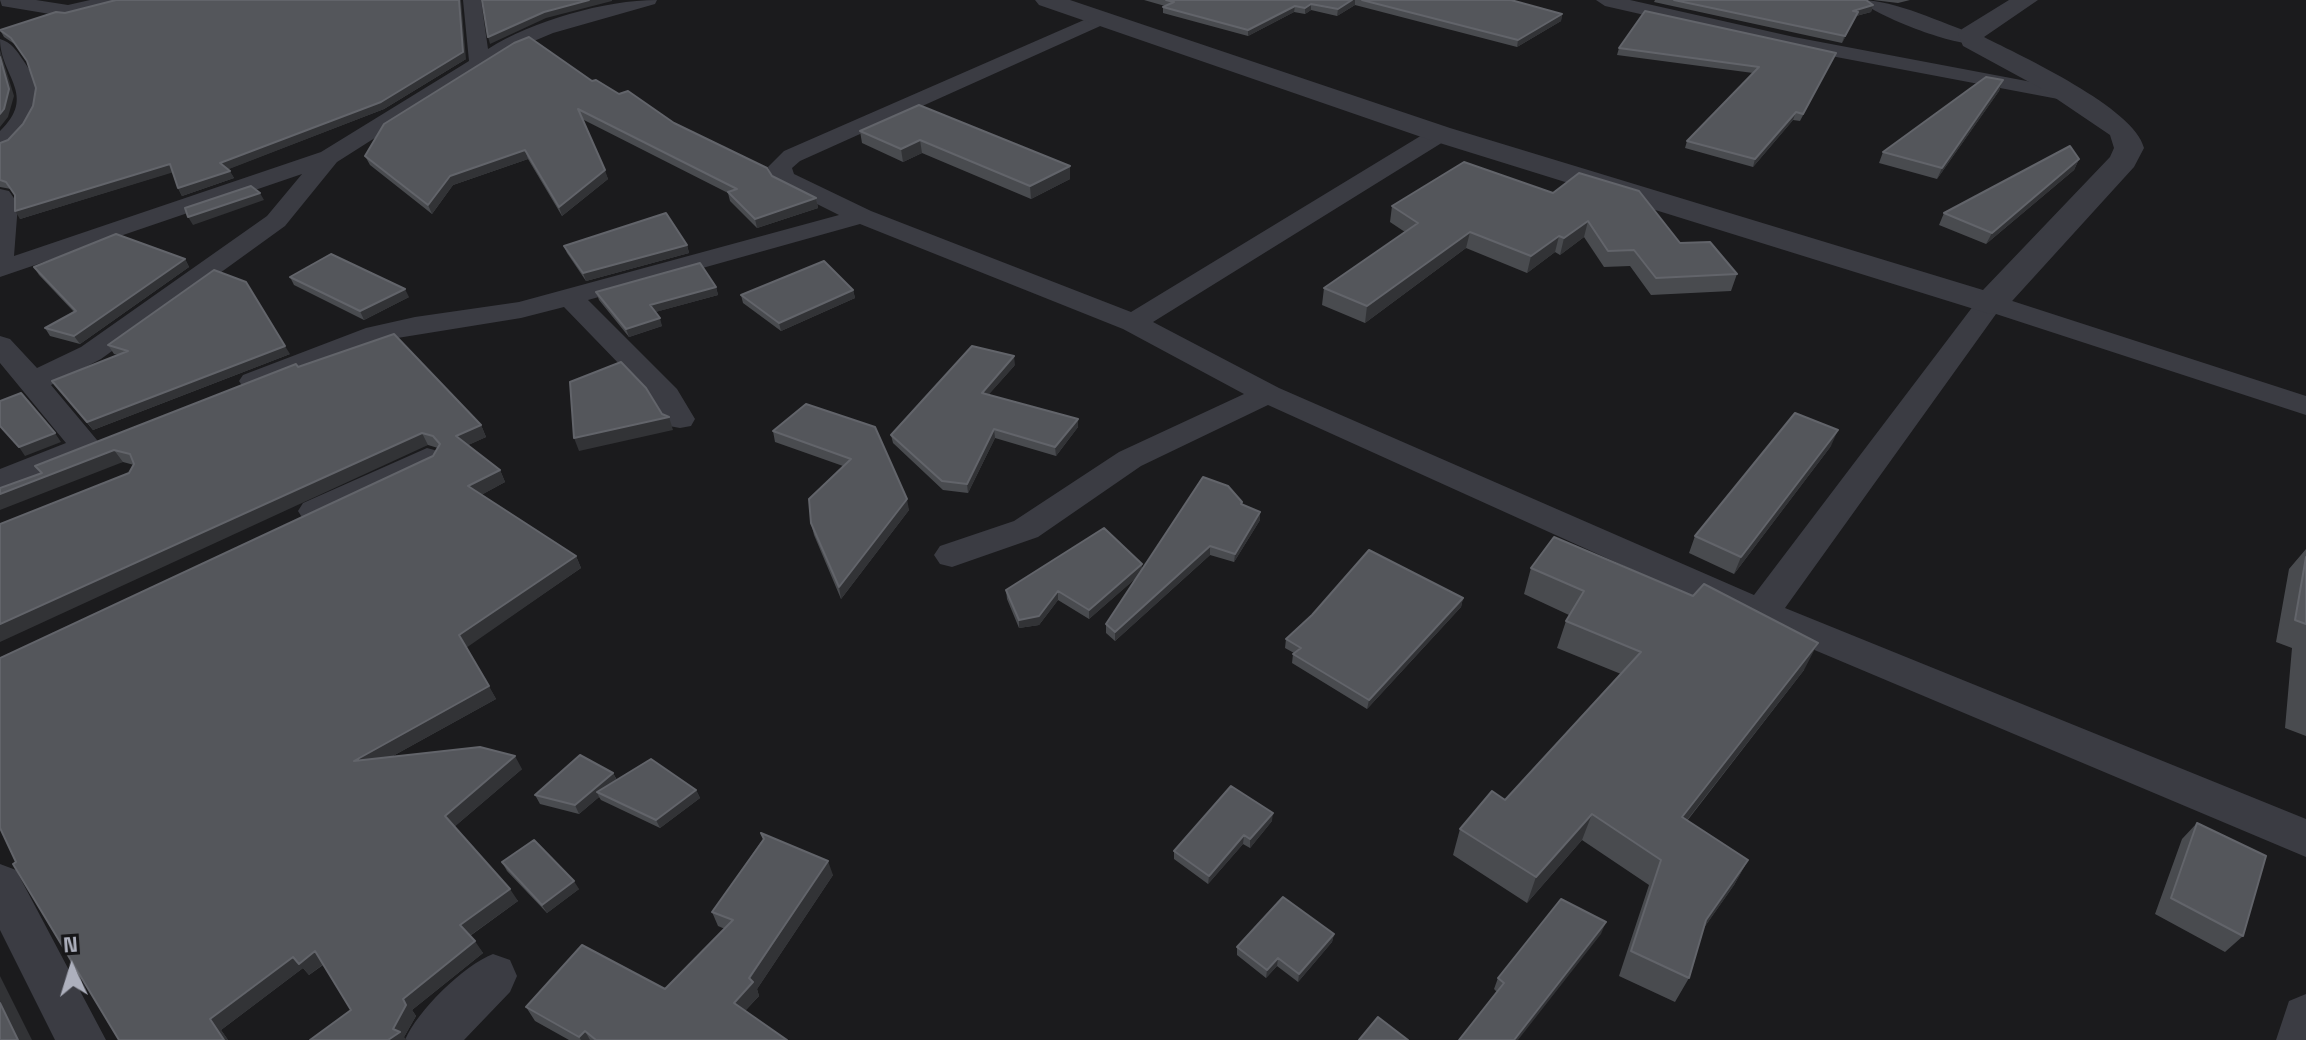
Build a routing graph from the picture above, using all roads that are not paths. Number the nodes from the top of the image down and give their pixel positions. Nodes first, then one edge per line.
1 (2, 0) edge
2 (112, 0) edge
3 (472, 0) edge
4 (648, 0) edge
5 (1047, 0) edge
6 (1605, 0) edge
7 (1869, 0) edge
8 (2026, 0) edge
9 (76, 11) junction
10 (1100, 19) junction
11 (39, 26) edge
12 (1970, 39) junction
13 (6, 41) edge
14 (479, 62) junction
15 (2074, 96) junction
16 (1440, 134) junction
17 (0, 143) edge
18 (329, 157) junction
19 (0, 196) edge
20 (862, 216) junction
21 (0, 266) edge
22 (569, 296) junction
23 (1990, 303) junction
24 (1133, 323) junction
25 (0, 345) edge
26 (33, 382) junction
27 (232, 390) edge
28 (1268, 394) junction
29 (2306, 406) edge
30 (680, 419) dead end
31 (115, 435) edge
32 (86, 447) junction
33 (427, 458) edge
34 (0, 481) edge
35 (285, 525) edge
36 (952, 555) dead end
37 (1761, 613) junction
38 (2306, 838) edge
39 (0, 884) edge
40 (493, 976) dead end
41 (2306, 1018) edge
42 (81, 1040) edge
43 (430, 1040) edge
44 (2301, 1040) edge

1 - 9 street
2 - 9 street
3 - 14 street
4 - 14 street
5 - 10 street
6 - 15 street
7 - 12 street
8 - 12 street
9 - 11 street
10 - 16 street
10 - 20 street
12 - 15 street
13 - 17 street
14 - 18 street
15 - 23 street
16 - 23 street
16 - 24 street
18 - 21 street
18 - 26 street
19 - 21 street
20 - 22 street
20 - 24 street
22 - 27 street
22 - 30 street
23 - 29 street
23 - 37 street
24 - 28 street
25 - 26 street
26 - 32 street
28 - 36 street
28 - 37 street
31 - 32 street
32 - 34 street
33 - 35 street
37 - 38 street
39 - 42 street
40 - 43 street
41 - 44 street

